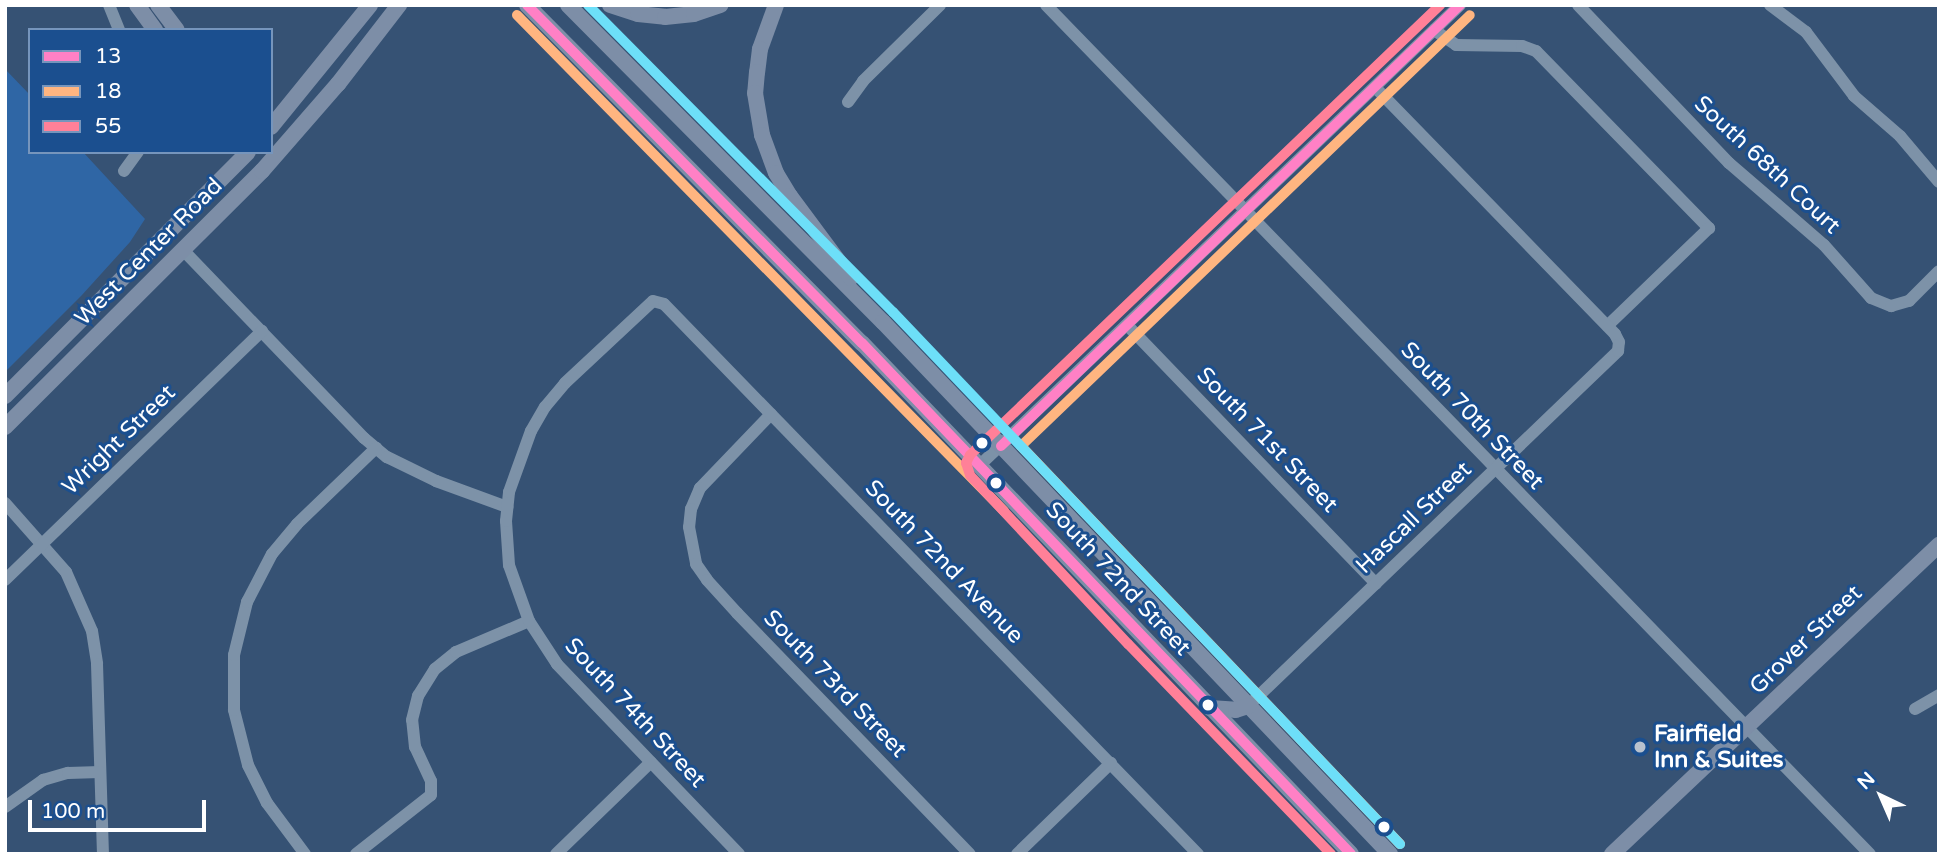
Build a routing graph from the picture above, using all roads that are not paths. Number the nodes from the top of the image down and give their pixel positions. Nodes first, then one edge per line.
1 (109, 5) edge
2 (137, 5) edge
3 (158, 5) edge
4 (370, 5) edge
5 (399, 5) edge
6 (525, 5) edge
7 (568, 5) edge
8 (610, 5) edge
9 (720, 5) edge
10 (776, 5) edge
11 (940, 5) edge
12 (1046, 5) edge
13 (1460, 5) edge
14 (1578, 5) edge
15 (1770, 5) edge
16 (118, 28) edge
17 (154, 28) edge
18 (175, 28) edge
19 (1434, 30) junction
20 (1375, 88) junction
21 (848, 103) dead end
22 (273, 121) edge
23 (295, 135) junction
24 (276, 146) edge
25 (137, 154) edge
26 (246, 154) edge
27 (269, 154) edge
28 (124, 171) dead end
29 (1939, 182) edge
30 (1245, 211) junction
31 (184, 251) junction
32 (1938, 272) edge
33 (658, 301) joint
34 (883, 322) junction
35 (1127, 325) junction
36 (1607, 326) junction
37 (262, 331) junction
38 (5, 396) edge
39 (771, 414) junction
40 (5, 427) edge
41 (1001, 446) junction
42 (376, 447) junction
43 (980, 465) junction
44 (1496, 469) junction
45 (5, 502) edge
46 (507, 507) junction
47 (43, 544) junction
48 (1939, 545) edge
49 (5, 580) edge
50 (1376, 584) junction
51 (529, 621) junction
52 (1939, 695) edge
53 (1248, 706) junction
54 (1210, 708) junction
55 (1915, 709) dead end
56 (1747, 729) junction
57 (651, 762) junction
58 (1111, 763) junction
59 (100, 772) junction
60 (5, 807) edge
61 (103, 854) edge
62 (305, 854) edge
63 (356, 854) edge
64 (556, 854) edge
65 (739, 854) edge
66 (971, 854) edge
67 (1017, 854) edge
68 (1198, 854) edge
69 (1351, 854) edge
70 (1391, 854) edge
71 (1612, 854) edge
72 (1870, 854) edge

1 - 16 street
2 - 17 main road
3 - 18 main road
4 - 22 main road
5 - 23 main road, West Center Road
6 - 43 main road, South 72nd Street
7 - 34 main road, South 72nd Street
8 - 9 main road
10 - 34 main road
11 - 21 street
12 - 30 street, South 70th Street
13 - 19 street
14 - 32 street, South 68th Court
15 - 29 street
19 - 20 street
19 - 36 street
20 - 30 street
20 - 36 street
22 - 23 main road
23 - 24 main road, West Center Road
25 - 28 street
26 - 38 main road, West Center Road
27 - 31 main road, West Center Road
30 - 35 street
30 - 44 street, South 70th Street
31 - 37 street
31 - 40 main road, West Center Road
33 - 39 street, South 72nd Avenue
33 - 46 street, South 74th Street
34 - 41 main road, South 72nd Street
35 - 41 street
35 - 50 street, South 71st Street
36 - 44 street, Hascall Street
37 - 42 street
37 - 47 street, Wright Street
39 - 58 street, South 72nd Avenue
39 - 66 street, South 73rd Street
41 - 43 street
41 - 53 main road, South 72nd Street
42 - 46 street
42 - 62 street
43 - 54 main road, South 72nd Street
44 - 50 street, Hascall Street
44 - 56 street, South 70th Street
45 - 47 street
46 - 51 street, South 74th Street
47 - 49 street, Wright Street
47 - 59 street
48 - 56 main road, Grover Street
50 - 53 street, Hascall Street
51 - 57 street, South 74th Street
51 - 63 street
52 - 55 street
53 - 54 main road
53 - 70 main road, South 72nd Street
54 - 69 main road, South 72nd Street
56 - 71 main road, Grover Street
56 - 72 street, South 70th Street
57 - 64 street
57 - 65 street, South 74th Street
58 - 67 street
58 - 68 street, South 72nd Avenue
59 - 60 street
59 - 61 street

